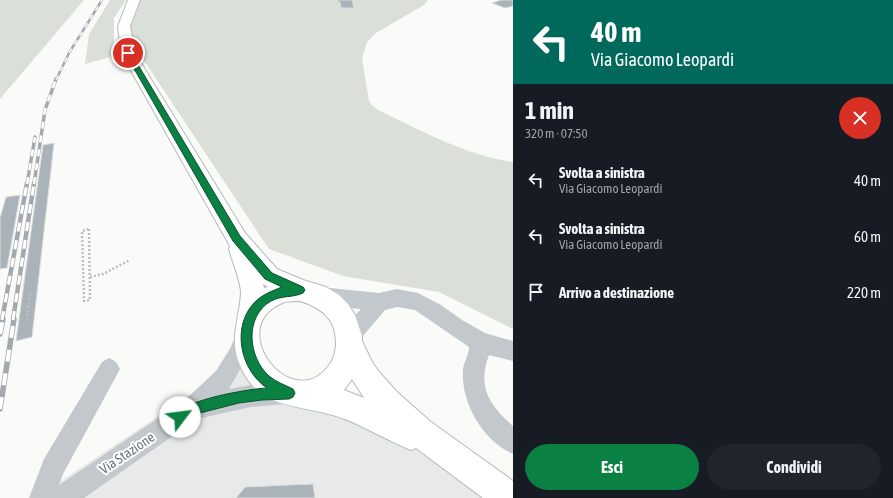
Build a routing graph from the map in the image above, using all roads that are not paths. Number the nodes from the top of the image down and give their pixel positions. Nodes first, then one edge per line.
1 (134, 0) edge
2 (237, 239) junction
3 (309, 293) junction
4 (379, 302) junction
5 (249, 323) junction
6 (350, 340) junction
7 (480, 342) junction
8 (513, 351) edge
9 (109, 369) dead end
10 (296, 394) junction
11 (193, 408) junction
12 (513, 442) edge
13 (443, 450) junction
14 (42, 498) edge
15 (62, 498) edge
16 (508, 498) edge

1 - 2 main road
2 - 3 main road
2 - 5 main road
3 - 4 street
3 - 5 main road
3 - 6 main road
4 - 6 street
4 - 7 street
5 - 10 main road
5 - 11 street, Via Stazione
6 - 10 main road
6 - 13 main road
7 - 8 street
7 - 12 street
9 - 14 street
10 - 11 street, Via Stazione
10 - 13 main road
11 - 15 street, Via Stazione
13 - 16 main road

